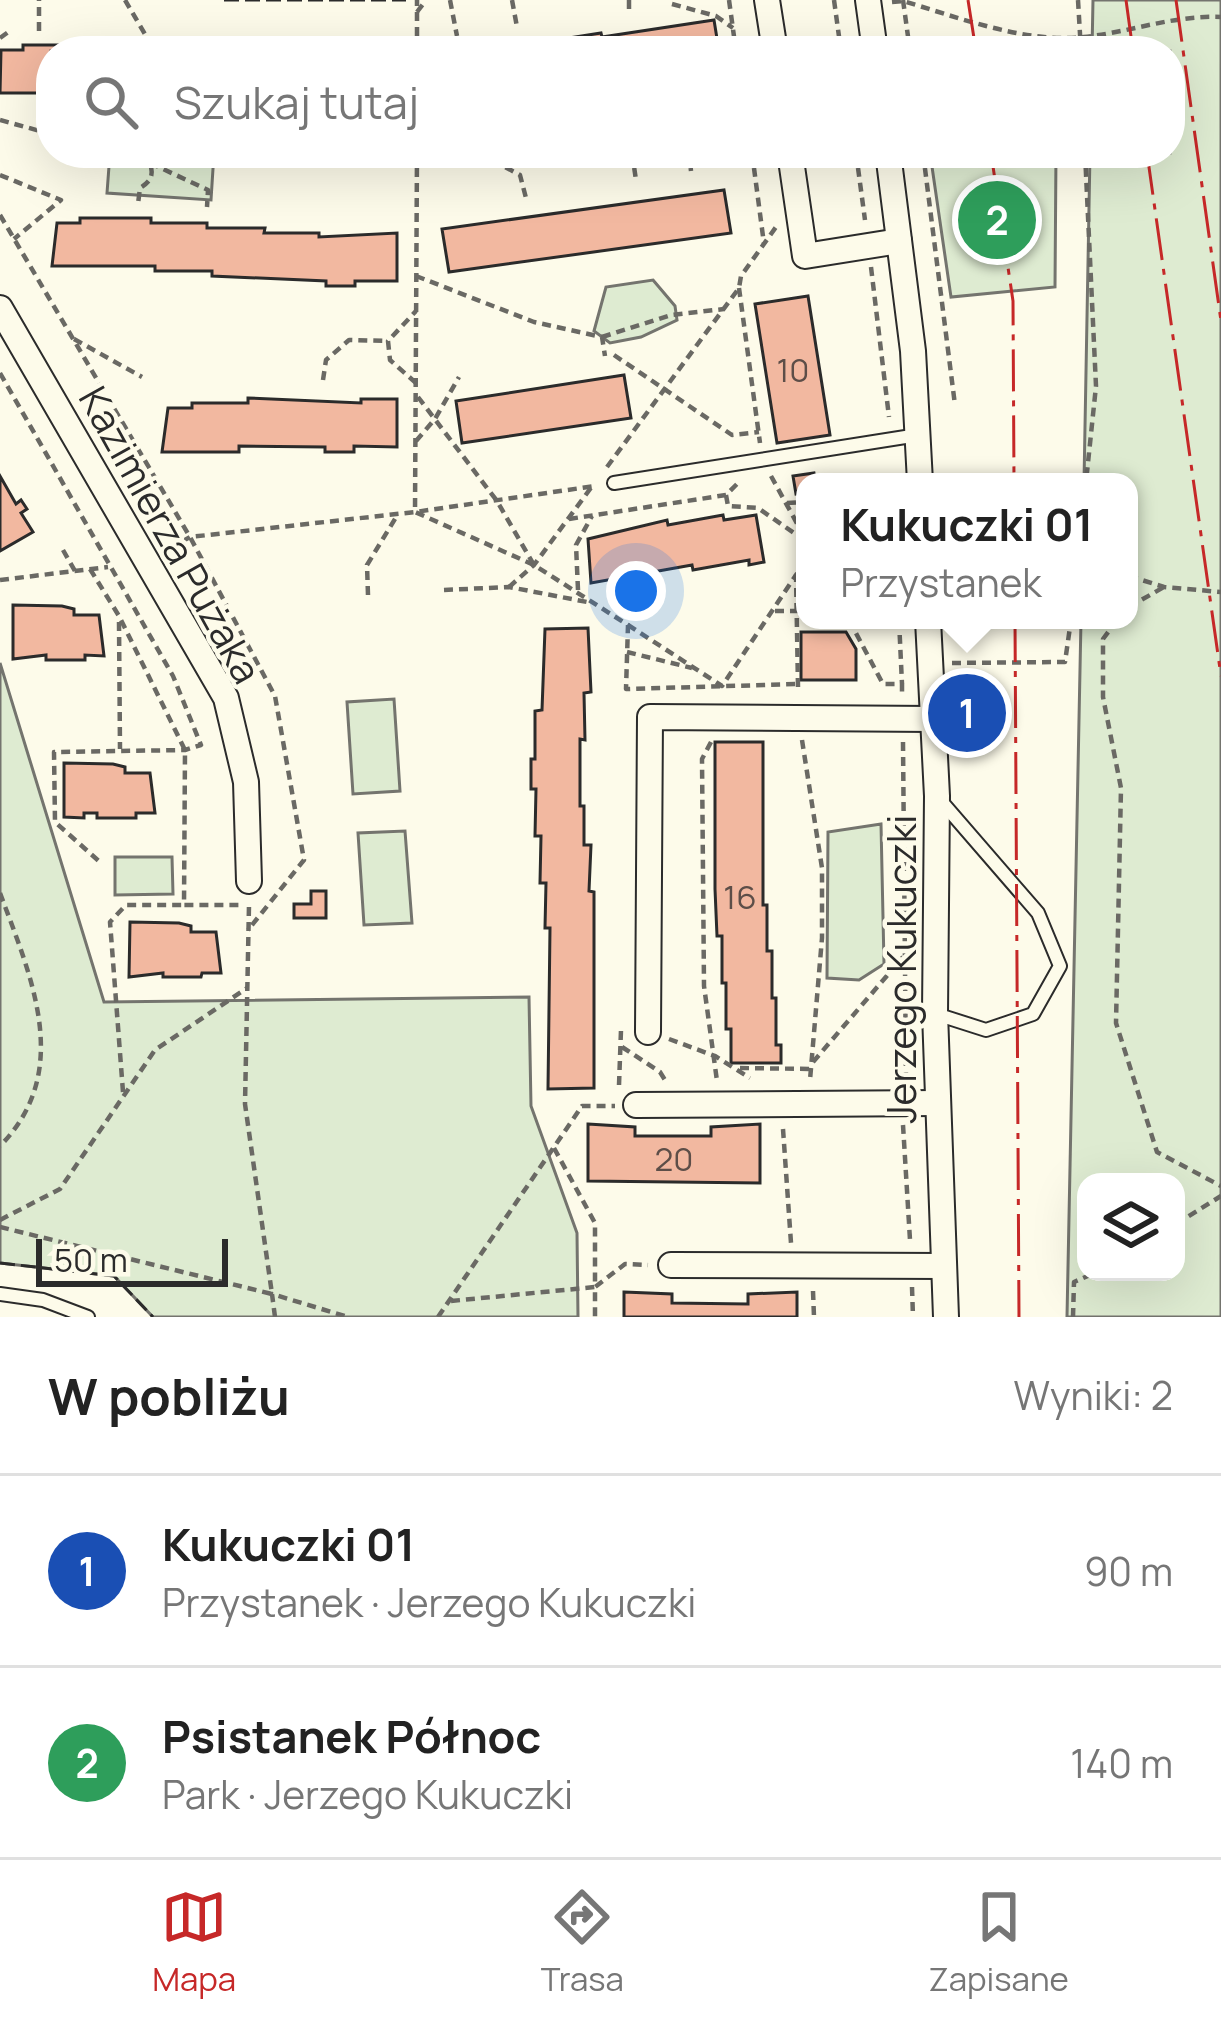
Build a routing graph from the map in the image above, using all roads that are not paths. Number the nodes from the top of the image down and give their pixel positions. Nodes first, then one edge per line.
1 (767, 0) edge
2 (868, 2) edge
3 (773, 36) edge
4 (873, 36) edge
5 (792, 168) edge
6 (890, 168) edge
7 (899, 241) junction
8 (0, 308) edge
9 (905, 437) junction
10 (917, 473) edge
11 (614, 483) road end
12 (928, 629) edge
13 (933, 718) junction
14 (937, 796) junction
15 (249, 893) road end
16 (934, 1013) junction
17 (648, 1032) dead end
18 (938, 1103) junction
19 (636, 1105) road end
20 (671, 1265) road end
21 (944, 1267) junction
22 (0, 1294) edge
23 (88, 1317) edge
24 (946, 1317) edge

1 - 3 street
2 - 4 street
5 - 7 street
6 - 7 street
7 - 9 street
8 - 15 street, Kazimierza Pużaka
9 - 10 street
9 - 11 lane
12 - 13 street, Jerzego Kukuczki
13 - 14 street, Jerzego Kukuczki
13 - 17 street
14 - 16 street, Jerzego Kukuczki
14 - 16 lane
16 - 18 street, Jerzego Kukuczki
18 - 19 street
18 - 21 street, Jerzego Kukuczki
20 - 21 street
21 - 24 street, Jerzego Kukuczki
22 - 23 lane

